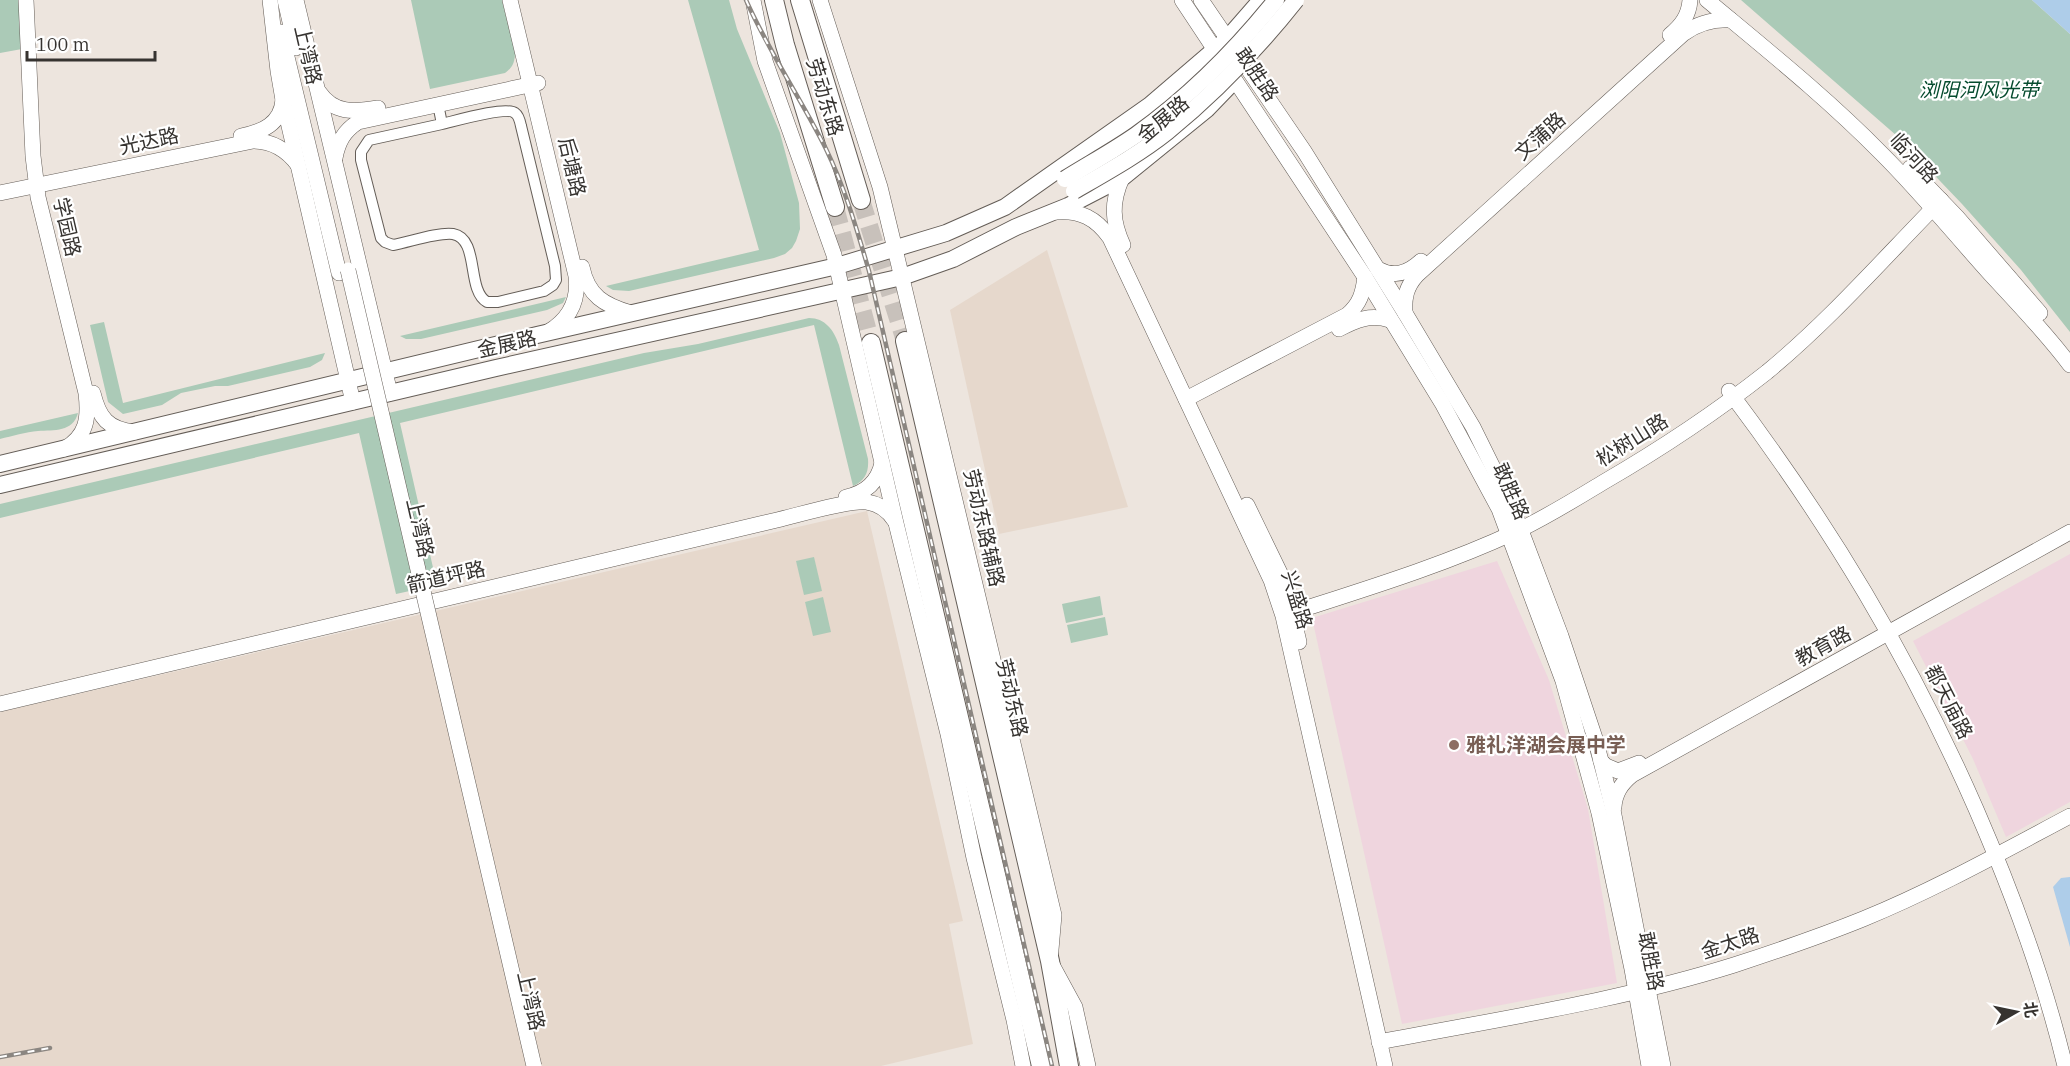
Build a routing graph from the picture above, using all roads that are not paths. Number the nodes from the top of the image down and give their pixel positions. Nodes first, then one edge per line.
1 (26, 0) edge
2 (34, 0) edge
3 (271, 0) edge
4 (285, 0) edge
5 (296, 0) edge
6 (510, 0) edge
7 (518, 0) edge
8 (753, 0) edge
9 (774, 0) edge
10 (800, 0) edge
11 (820, 0) edge
12 (1182, 0) edge
13 (1201, 0) edge
14 (1261, 0) edge
15 (1276, 0) edge
16 (1296, 0) edge
17 (1305, 0) edge
18 (1690, 0) edge
19 (1707, 0) edge
20 (1722, 0) edge
21 (1731, 20) junction
22 (1221, 44) junction
23 (1241, 74) junction
24 (533, 80) junction
25 (317, 88) junction
26 (283, 100) junction
27 (438, 104) junction
28 (442, 124) junction
29 (336, 164) junction
30 (299, 166) junction
31 (1122, 178) junction
32 (40, 180) junction
33 (0, 184) edge
34 (1069, 185) junction
35 (0, 193) edge
36 (861, 200) tunnel mouth
37 (1934, 201) junction
38 (835, 207) tunnel mouth
39 (1005, 207) junction
40 (1053, 212) junction
41 (1016, 227) junction
42 (896, 249) junction
43 (837, 267) junction
44 (343, 272) junction
45 (1371, 273) junction
46 (902, 277) junction
47 (842, 291) junction
48 (631, 313) junction
49 (1405, 313) junction
50 (1390, 320) junction
51 (547, 333) junction
52 (905, 341) tunnel mouth
53 (871, 343) tunnel mouth
54 (2070, 351) edge
55 (2070, 365) edge
56 (385, 372) junction
57 (348, 381) junction
58 (390, 393) junction
59 (1728, 396) junction
60 (1192, 401) junction
61 (353, 402) junction
62 (134, 432) junction
63 (62, 449) junction
64 (882, 462) junction
65 (0, 464) edge
66 (0, 485) edge
67 (896, 523) junction
68 (2070, 525) edge
69 (1513, 529) junction
70 (2070, 532) edge
71 (1287, 611) junction
72 (1884, 632) junction
73 (0, 697) edge
74 (0, 704) edge
75 (1601, 761) junction
76 (1613, 810) junction
77 (2070, 816) edge
78 (2070, 825) edge
79 (1994, 860) junction
80 (1011, 931) junction
81 (1050, 961) junction
82 (1643, 992) junction
83 (1014, 1020) junction
84 (1385, 1045) junction
85 (524, 1066) edge
86 (534, 1066) edge
87 (1023, 1066) edge
88 (1041, 1066) edge
89 (1069, 1066) edge
90 (1088, 1066) edge
91 (1385, 1066) edge
92 (1395, 1066) edge
93 (1649, 1066) edge
94 (1664, 1066) edge
95 (2058, 1066) edge
96 (2065, 1066) edge

1 - 32 street, 学园路
2 - 32 street, 学园路
3 - 26 street, 上湾路
3 - 44 street, 上湾路
4 - 44 street, 上湾路
5 - 25 street, 上湾路
6 - 24 street, 后塘路
7 - 24 street, 后塘路
8 - 43 street
9 - 38 highway, 劳动东路
10 - 36 highway, 劳动东路
11 - 42 street, 劳动东路辅路
12 - 22 street, 敢胜路
13 - 22 street, 敢胜路
14 - 22 main road, 金展路
15 - 34 main road, bridge
16 - 34 main road, bridge
17 - 23 main road, 金展路
18 - 45 street, 文蒲路
19 - 21 street, 临河路
20 - 37 street, 临河路
21 - 37 street, 临河路
21 - 49 street, 文蒲路
22 - 23 street, 敢胜路
22 - 39 main road, 金展路
23 - 31 main road, 金展路
23 - 45 street, 敢胜路
24 - 25 street
24 - 27 street
24 - 48 street, 后塘路
24 - 51 street, 后塘路
25 - 29 street, 上湾路
26 - 30 street, 上湾路
26 - 32 street, 光达路
27 - 28 street
27 - 29 street
28 - 28 street
29 - 56 street, 上湾路
30 - 32 street, 光达路
30 - 57 street, 上湾路
31 - 40 main road, 金展路
31 - 60 street, 兴盛路
32 - 33 street, 光达路
32 - 35 street, 光达路
32 - 62 street, 学园路
32 - 63 street, 学园路
34 - 39 main road, 金展路
34 - 41 main road, 金展路
37 - 54 street, 临河路
37 - 55 street, 临河路
37 - 59 street, 松树山路
39 - 42 main road, 金展路
40 - 41 main road, 金展路
40 - 60 street, 兴盛路
41 - 46 main road, 金展路
42 - 43 main road, 金展路
42 - 46 street, 劳动东路辅路
43 - 47 street
43 - 48 main road, 金展路
44 - 85 street, 上湾路
44 - 86 street, 上湾路, bridge
45 - 49 street, 敢胜路
45 - 50 street, 敢胜路
45 - 60 street
46 - 47 main road, 金展路
46 - 81 street, 劳动东路辅路
47 - 58 main road, 金展路
47 - 64 street
48 - 51 main road, 金展路
49 - 69 street, 敢胜路
50 - 60 street
50 - 69 street, 敢胜路
51 - 56 main road, 金展路
52 - 81 highway, 劳动东路
53 - 80 highway
56 - 57 main road, 金展路
56 - 58 street, 上湾路
57 - 61 street, 上湾路
57 - 62 main road, 金展路
58 - 61 main road, 金展路
59 - 69 street, 松树山路
59 - 72 street, 都天庙路
60 - 71 street, 兴盛路
61 - 66 main road, 金展路
62 - 63 main road, 金展路
63 - 65 main road, 金展路
64 - 67 street
64 - 73 street, 箭道坪路
67 - 74 street, 箭道坪路
67 - 83 street
68 - 72 street, 教育路
69 - 71 street, 松树山路
69 - 75 street, 敢胜路
69 - 82 street, 敢胜路
70 - 72 street, 教育路
71 - 84 street, 兴盛路
72 - 75 street, 教育路
72 - 76 street, 教育路
72 - 79 street, 都天庙路
75 - 76 street, 敢胜路
76 - 82 street, 敢胜路
77 - 79 street, 金太路
78 - 79 street, 金太路
79 - 82 street, 金太路
79 - 95 street, 都天庙路
79 - 96 street, 都天庙路
80 - 83 street
80 - 88 highway
81 - 89 highway, 劳动东路
81 - 90 street
82 - 84 street, 金太路
82 - 93 street, 敢胜路
82 - 94 street, 敢胜路
83 - 87 street
84 - 91 street, 兴盛路
84 - 92 street, 兴盛路

